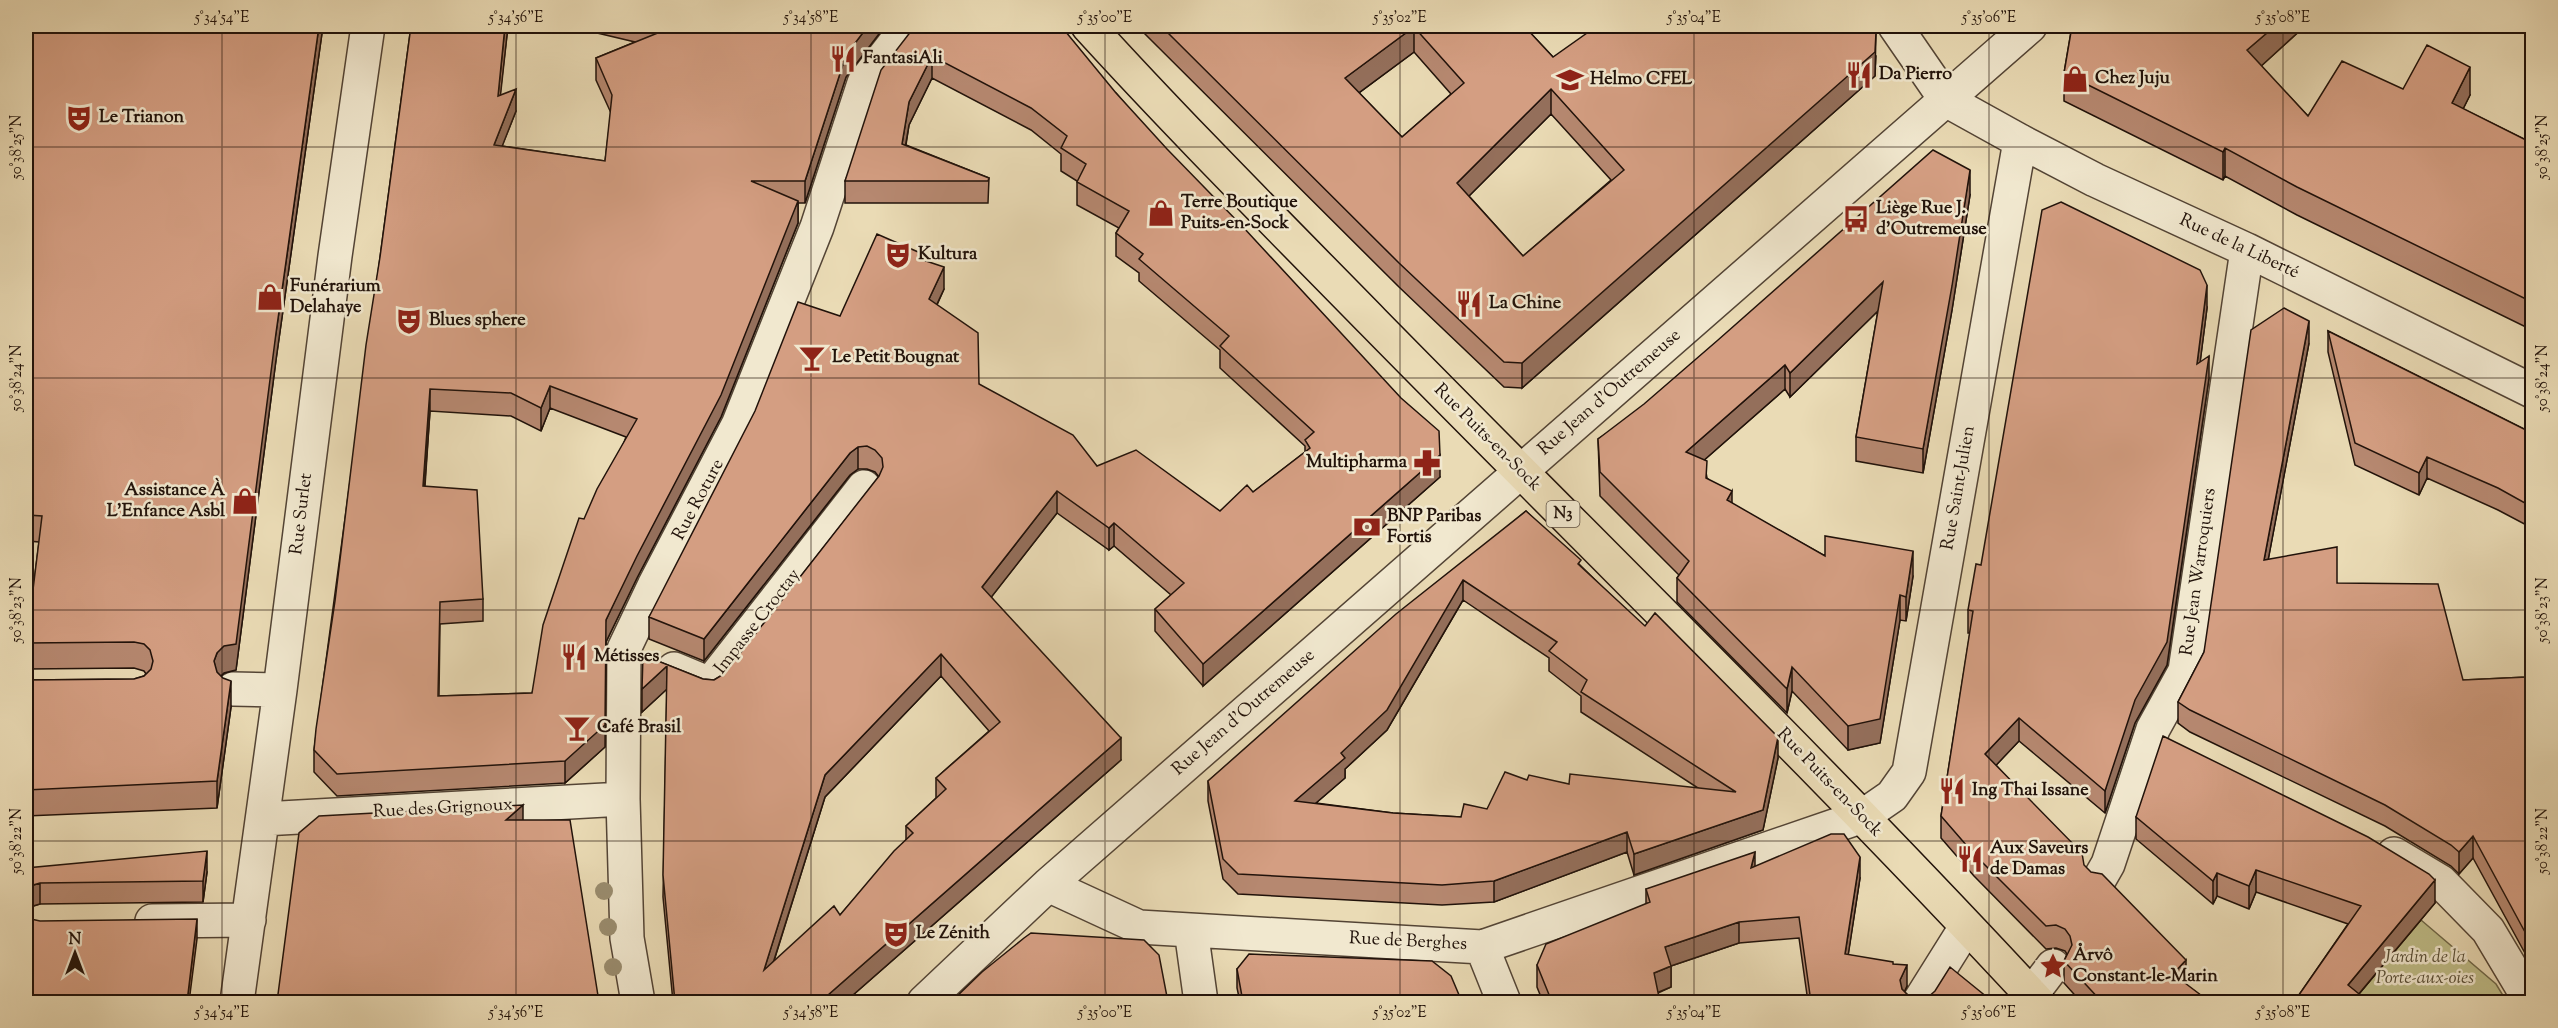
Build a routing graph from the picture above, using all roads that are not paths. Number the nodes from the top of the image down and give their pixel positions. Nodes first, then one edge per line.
1 (368, 26) edge
2 (908, 26) edge
3 (1088, 26) edge
4 (1895, 26) edge
5 (2030, 26) edge
6 (1946, 100) junction
7 (2020, 141) junction
8 (2247, 250) junction
9 (2532, 391) edge
10 (1520, 472) junction
11 (864, 487) dead end
12 (624, 649) junction
13 (233, 689) dead end
14 (280, 690) junction
15 (2153, 729) junction
16 (2181, 748) edge
17 (623, 799) junction
18 (1863, 816) junction
19 (263, 819) junction
20 (2367, 838) edge
21 (2100, 878) edge
22 (1048, 885) junction
23 (249, 920) junction
24 (121, 922) edge
25 (1965, 927) junction
26 (1191, 930) junction
27 (1482, 946) junction
28 (2054, 966) dead end
29 (2035, 999) edge
30 (237, 1002) edge
31 (638, 1002) edge
32 (924, 1002) edge
33 (1202, 1002) edge
34 (1504, 1002) edge
35 (1919, 1002) edge
36 (2531, 1002) edge

1 - 14 street, Rue Surlet
2 - 12 street, Rue Roture
3 - 10 main road, Rue Puits-en-Sock / N3
4 - 6 street
5 - 6 street, Rue Jean d'Outremeuse
6 - 7 street, Rue de la Liberté
6 - 10 street, Rue Jean d'Outremeuse
7 - 8 street, Rue de la Liberté
7 - 18 street, Rue Saint-Julien
8 - 9 street, Rue de la Liberté
8 - 15 street, Rue Jean Warroquiers
10 - 18 main road, Rue Puits-en-Sock / N3
10 - 22 street, Rue Jean d'Outremeuse
11 - 12 street, Impasse Croctay
12 - 17 street, Rue Roture
13 - 14 street
14 - 19 street, Rue Surlet
15 - 16 street
15 - 21 street, Rue Jean Warroquiers
17 - 19 street, Rue des Grignoux
17 - 31 street, Rue Roture
18 - 25 main road, Rue Puits-en-Sock / N3
18 - 27 street, Rue de Berghes
19 - 23 street, Rue Surlet
20 - 36 street
22 - 26 street, Rue de Berghes
22 - 32 street, Rue Jean d'Outremeuse
23 - 24 street
23 - 30 street, Rue Surlet
25 - 29 main road, Rue Puits-en-Sock / N3
25 - 35 street
26 - 27 street, Rue de Berghes
26 - 33 street
27 - 34 street
28 - 29 street

